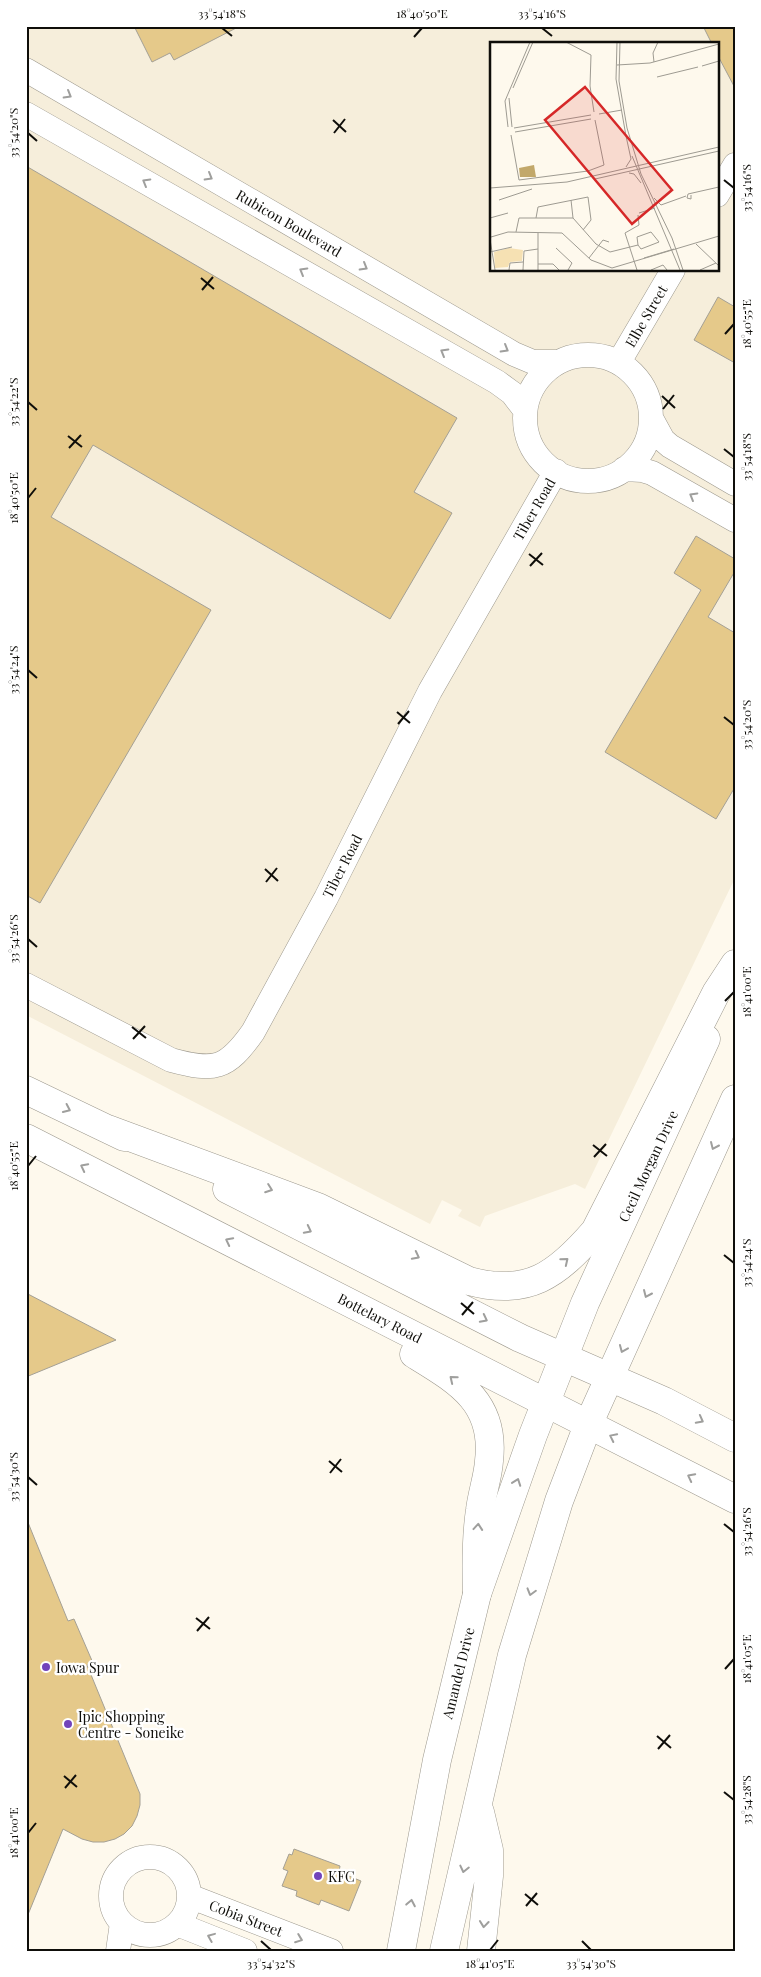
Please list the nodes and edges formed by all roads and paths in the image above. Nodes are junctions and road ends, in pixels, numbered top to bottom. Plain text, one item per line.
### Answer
1 (26, 70) edge
2 (26, 114) edge
3 (735, 164) edge
4 (718, 193) edge
5 (672, 271) edge
6 (556, 362) junction
7 (619, 362) junction
8 (524, 410) junction
9 (651, 418) junction
10 (624, 469) junction
11 (556, 471) junction
12 (735, 484) edge
13 (735, 520) edge
14 (735, 964) edge
15 (735, 977) edge
16 (26, 985) edge
17 (26, 1090) edge
18 (735, 1099) edge
19 (108, 1129) junction
20 (26, 1138) edge
21 (272, 1263) junction
22 (564, 1357) junction
23 (610, 1376) junction
24 (545, 1403) junction
25 (588, 1425) junction
26 (735, 1438) edge
27 (735, 1499) edge
28 (477, 1594) junction
29 (479, 1806) junction
30 (189, 1896) junction
31 (122, 1923) junction
32 (177, 1924) junction
33 (138, 1943) edge
34 (118, 1951) edge
35 (245, 1951) edge
36 (331, 1951) edge
37 (401, 1951) edge
38 (444, 1951) edge
39 (481, 1951) edge

1 -> 6 street, Rubicon Boulevard
8 -> 2 street
3 - 4 street
5 - 7 street, Elbe Street
6 - 7 street
6 - 8 street
7 - 9 street
8 - 11 street
9 - 10 street
9 - 12 street
10 - 11 street
13 -> 10 street
11 - 16 street, Tiber Road
19 -> 14 main road
15 - 22 main road, Cecil Morgan Drive
17 -> 19 main road
18 -> 23 main road
19 -> 22 main road
21 -> 20 main road, Bottelary Road
21 - 24 main road, Bottelary Road
28 -> 21 main road
22 - 23 main road
22 - 24 main road, Cecil Morgan Drive
23 - 25 main road
23 -> 26 main road
24 - 25 main road, Bottelary Road
28 -> 24 main road, Amandel Drive
27 -> 25 main road, Bottelary Road
25 -> 29 main road
37 -> 28 main road, Amandel Drive
29 -> 38 main road
29 -> 39 main road
30 - 31 street
30 - 32 street
30 -> 36 street, Cobia Street
31 - 33 street
31 - 34 street
32 - 33 street
35 -> 32 street

